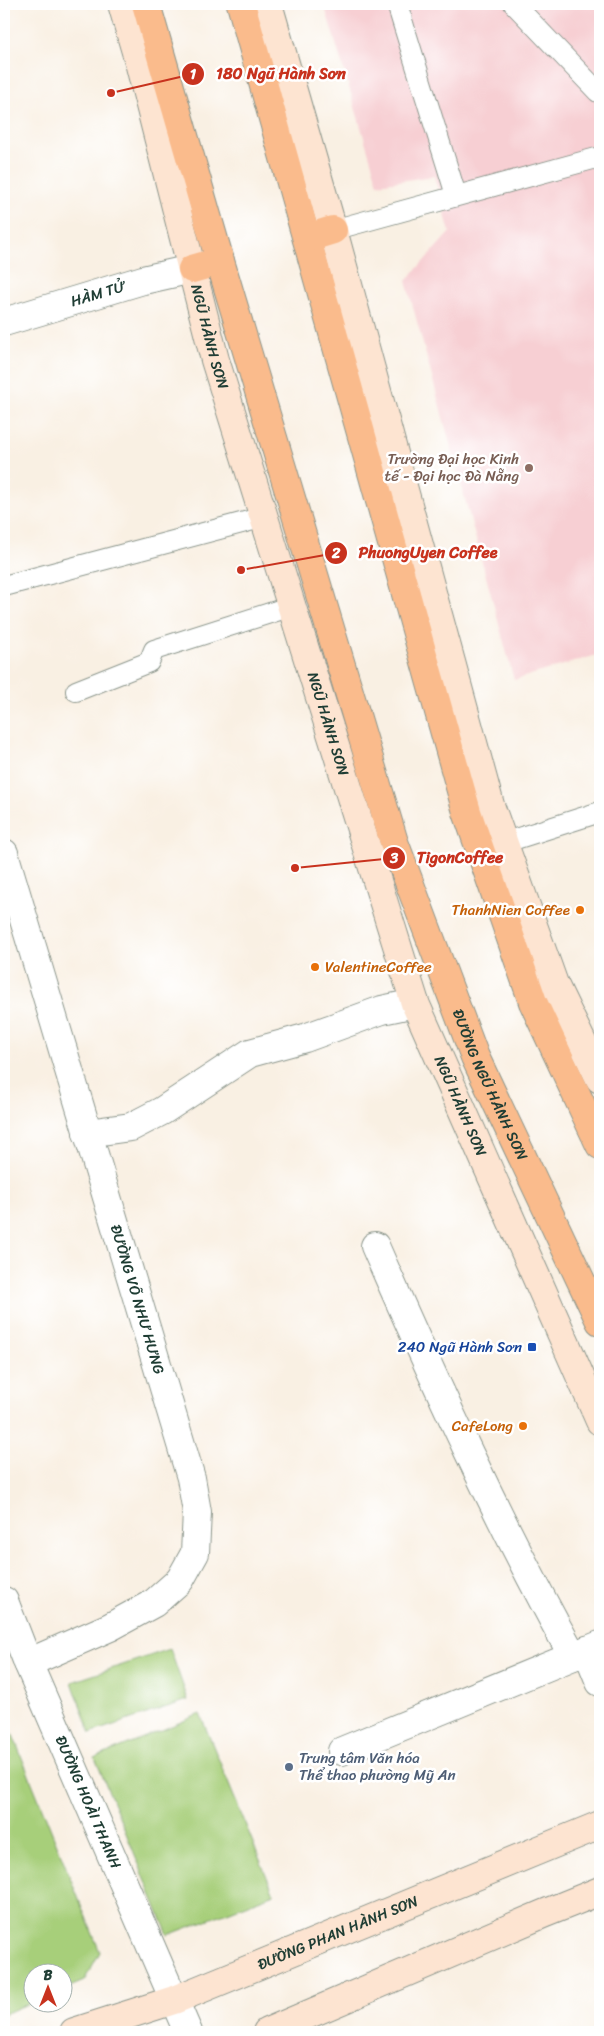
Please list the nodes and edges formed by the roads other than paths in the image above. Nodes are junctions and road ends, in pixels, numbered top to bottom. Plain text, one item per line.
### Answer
1 (122, 4) edge
2 (146, 4) edge
3 (242, 4) edge
4 (268, 4) edge
5 (397, 4) edge
6 (514, 4) edge
7 (599, 91) edge
8 (600, 156) edge
9 (456, 195) junction
10 (332, 230) junction
11 (307, 238) junction
12 (220, 261) junction
13 (192, 269) junction
14 (4, 322) edge
15 (264, 517) junction
16 (4, 586) edge
17 (292, 606) junction
18 (76, 691) dead end
19 (600, 812) edge
20 (394, 842) joint
21 (503, 843) junction
22 (4, 853) edge
23 (415, 1003) junction
24 (600, 1079) edge
25 (88, 1133) junction
26 (598, 1133) edge
27 (375, 1246) dead end
28 (600, 1321) edge
29 (600, 1421) edge
30 (4, 1602) edge
31 (587, 1650) edge
32 (28, 1663) junction
33 (600, 1682) edge
34 (342, 1751) dead end
35 (600, 1825) edge
36 (600, 1891) edge
37 (174, 2000) junction
38 (74, 2032) edge
39 (188, 2032) edge
40 (267, 2032) edge

1 - 13 main road, NGŨ HÀNH SƠN
2 - 12 highway, NGŨ HÀNH SƠN
3 - 11 highway
4 - 10 main road
5 - 9 lane
6 - 7 lane
8 - 9 lane
9 - 10 lane
10 - 11 highway
10 - 21 main road
11 - 26 highway
12 - 13 highway
12 - 20 highway, NGŨ HÀNH SƠN
13 - 14 street, HÀM TỬ
13 - 15 main road, NGŨ HÀNH SƠN
15 - 16 lane
15 - 17 main road, NGŨ HÀNH SƠN
17 - 18 lane
17 - 23 main road, NGŨ HÀNH SƠN
19 - 21 lane
20 - 28 highway, ĐƯỜNG NGŨ HÀNH SƠN
21 - 24 main road
22 - 25 street, ĐƯỜNG VÕ NHƯ HƯNG
23 - 25 street
23 - 29 main road, NGŨ HÀNH SƠN
25 - 32 street, ĐƯỜNG VÕ NHƯ HƯNG
27 - 31 street
30 - 32 street, ĐƯỜNG HOÀI THANH
31 - 33 street
31 - 34 street
32 - 37 street, ĐƯỜNG HOÀI THANH
35 - 37 main road, ĐƯỜNG PHAN HÀNH SƠN
36 - 40 main road
37 - 38 main road, ĐƯỜNG PHAN HÀNH SƠN
37 - 39 street, ĐƯỜNG HOÀI THANH

